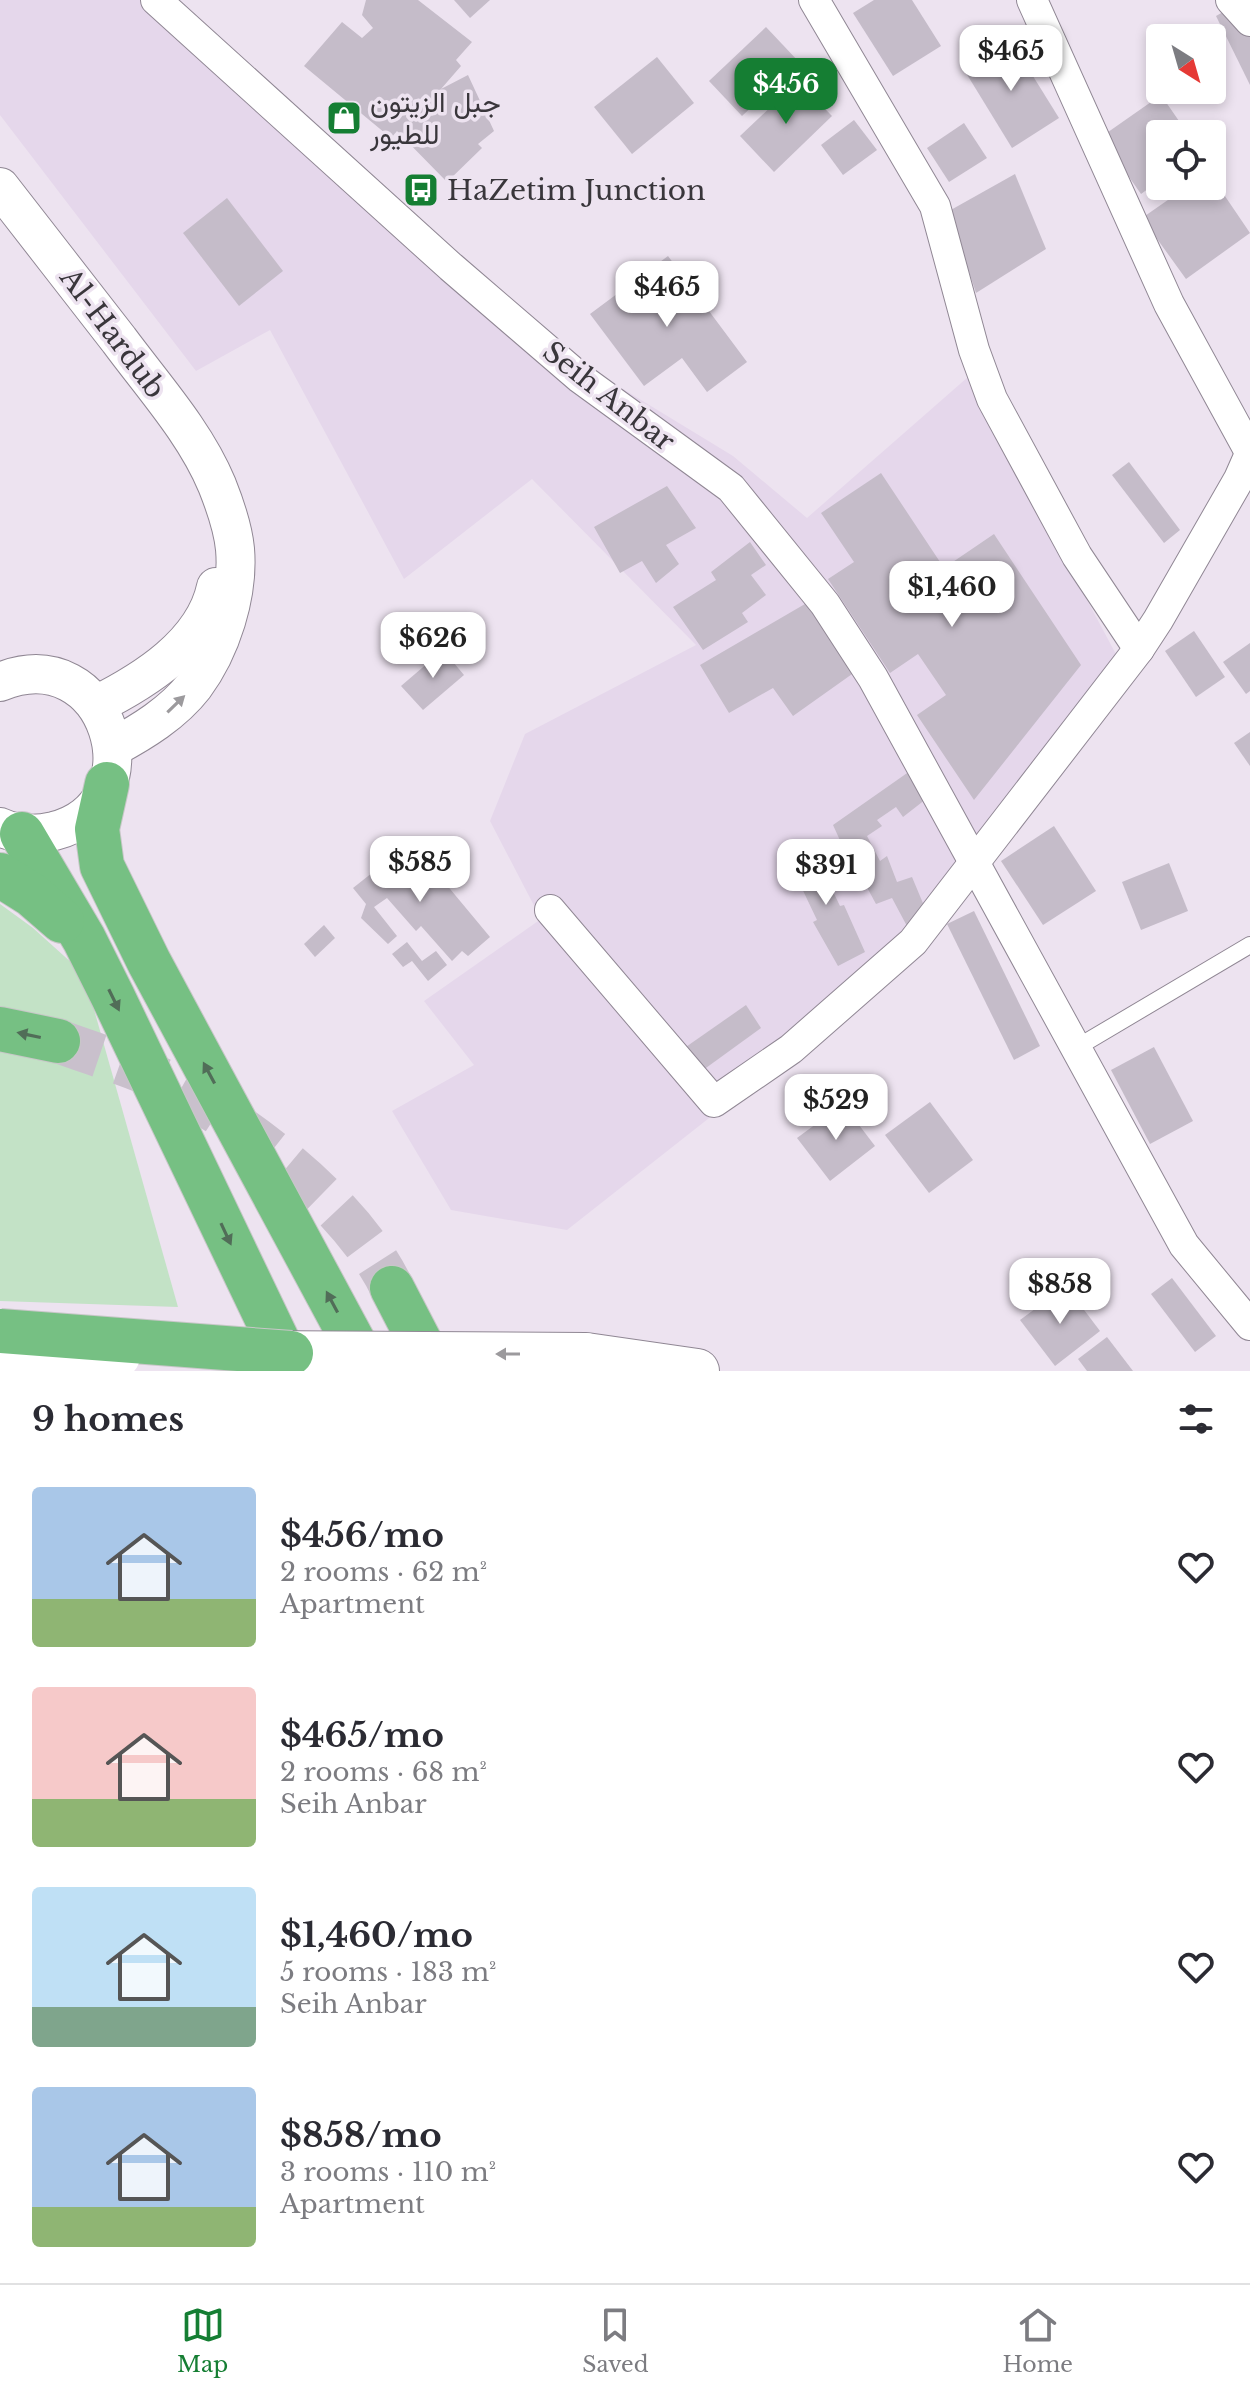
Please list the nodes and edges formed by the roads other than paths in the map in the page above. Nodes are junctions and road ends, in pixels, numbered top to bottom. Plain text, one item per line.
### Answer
1 (156, 0) edge
2 (814, 0) edge
3 (1032, 0) edge
4 (1231, 0) edge
5 (1250, 21) edge
6 (0, 187) edge
7 (1250, 453) edge
8 (217, 485) junction
9 (1139, 649) junction
10 (0, 682) edge
11 (96, 705) junction
12 (110, 766) junction
13 (6, 830) edge
14 (976, 862) junction
15 (0, 875) edge
16 (550, 910) dead end
17 (84, 939) junction
18 (1250, 945) edge
19 (0, 1029) edge
20 (58, 1041) tunnel mouth
21 (1076, 1048) junction
22 (392, 1288) tunnel mouth
23 (1250, 1325) edge
24 (0, 1331) edge
25 (0, 1359) edge
26 (292, 1362) edge
27 (369, 1371) edge
28 (435, 1371) edge
29 (697, 1371) edge

1 - 14 street, Seih Anbar
2 - 9 street
3 - 7 street
4 - 5 street
6 - 8 street, Al-Hardub
7 - 9 street
8 - 11 street, Al-Hardub
12 -> 8 street, Al-Hardub
9 - 14 street
10 - 11 street
11 - 12 street
12 - 13 street
27 -> 12 highway
13 - 17 highway
14 - 16 street
14 - 21 street, Seih Anbar
15 - 17 highway
17 -> 26 highway
18 - 21 lane
20 -> 19 highway
21 - 23 street, Seih Anbar
22 - 28 highway
24 - 26 highway, bridge
25 - 26 main road, bridge
29 -> 26 main road, bridge

